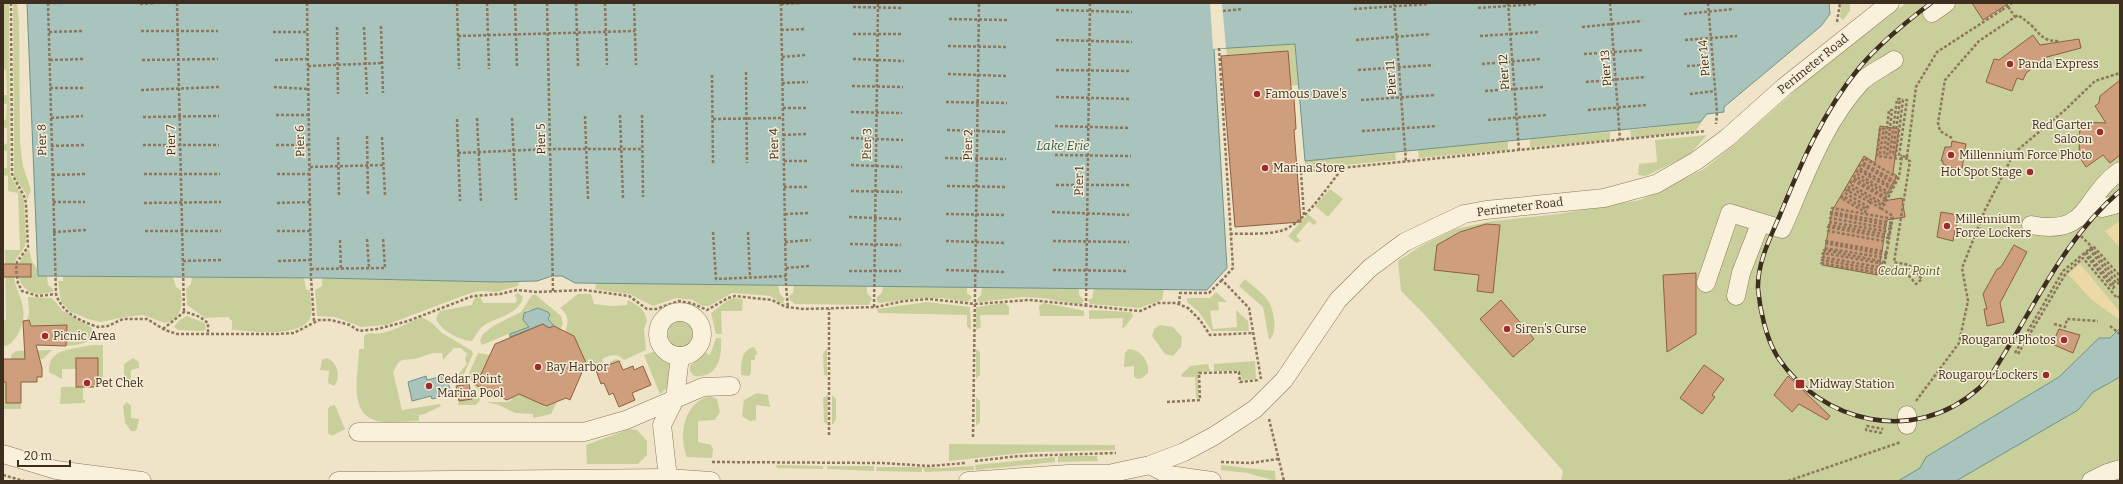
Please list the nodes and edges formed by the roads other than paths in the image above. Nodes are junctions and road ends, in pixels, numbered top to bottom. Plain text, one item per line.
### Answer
1 (1890, 3) edge
2 (1894, 60) dead end
3 (2120, 171) edge
4 (2120, 200) edge
5 (2092, 202) junction
6 (1760, 224) junction
7 (2031, 225) dead end
8 (1706, 283) dead end
9 (1736, 296) dead end
10 (680, 356) dead end
11 (731, 386) dead end
12 (675, 399) junction
13 (358, 432) dead end
14 (3, 454) edge
15 (1150, 464) junction
16 (2120, 470) edge
17 (668, 478) junction
18 (101, 479) edge
19 (583, 480) edge
20 (690, 480) edge
21 (142, 481) edge
22 (338, 481) edge
23 (438, 481) edge
24 (710, 481) edge
25 (968, 481) edge
26 (1212, 481) edge
27 (2091, 481) edge

1 - 15 street, Perimeter Road
2 - 6 street
3 - 5 street
4 - 5 street
5 - 7 street
6 - 8 street
6 - 9 street
10 - 12 street
11 - 12 street
12 - 13 street
12 - 17 street
14 - 18 street
15 - 25 street, Perimeter Road
15 - 26 street
16 - 27 street
17 - 19 street
17 - 20 street
18 - 21 street
19 - 23 street
20 - 24 street
22 - 23 street

